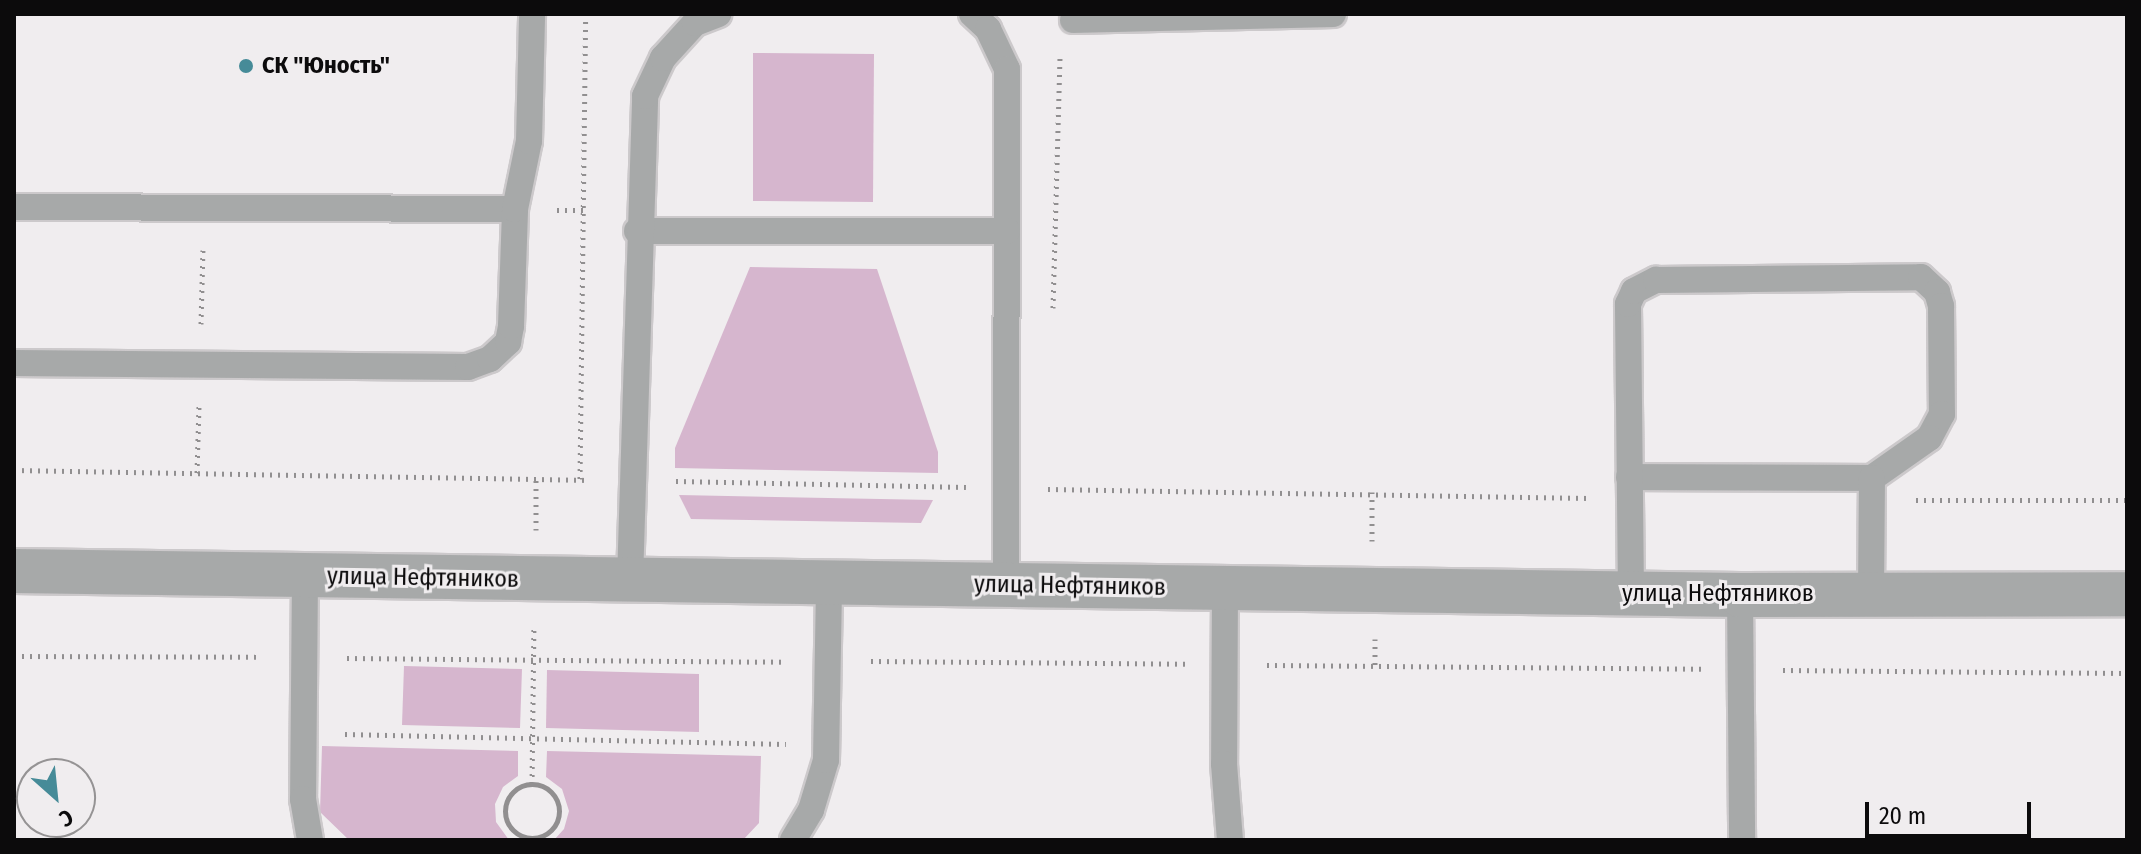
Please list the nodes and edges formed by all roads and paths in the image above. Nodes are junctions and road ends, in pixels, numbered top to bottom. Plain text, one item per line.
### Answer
1 (532, 14) edge
2 (586, 14) edge
3 (718, 14) edge
4 (972, 14) edge
5 (1333, 14) edge
6 (1073, 20) dead end
7 (1060, 50) dead end
8 (14, 207) edge
9 (204, 207) junction
10 (515, 209) junction
11 (637, 231) junction
12 (1007, 231) junction
13 (1053, 316) dead end
14 (14, 363) edge
15 (200, 365) junction
16 (14, 470) edge
17 (197, 473) junction
18 (1048, 473) dead end
19 (580, 479) junction
20 (631, 480) junction
21 (1006, 488) junction
22 (1630, 488) junction
23 (1048, 489) junction
24 (1872, 489) junction
25 (2127, 500) edge
26 (14, 571) edge
27 (305, 576) junction
28 (630, 580) junction
29 (829, 582) junction
30 (1006, 585) junction
31 (1225, 588) junction
32 (1631, 594) junction
33 (2127, 594) edge
34 (1740, 595) junction
35 (1871, 595) junction
36 (14, 656) edge
37 (304, 658) junction
38 (828, 660) junction
39 (1224, 665) junction
40 (1740, 669) junction
41 (2127, 673) edge
42 (304, 733) junction
43 (826, 745) junction
44 (530, 839) edge
45 (310, 840) edge
46 (793, 840) edge
47 (1230, 840) edge
48 (1742, 840) edge

1 - 10 lane
2 - 19 path
3 - 11 lane
4 - 12 lane
5 - 6 lane
7 - 13 path
8 - 9 lane
9 - 10 lane
9 - 15 path
10 - 15 lane
11 - 12 lane
11 - 20 lane
12 - 21 lane
14 - 15 lane
15 - 17 path
16 - 17 path
17 - 19 path
18 - 23 path
19 - 20 path
20 - 21 path
20 - 28 lane
21 - 23 path
21 - 30 lane
22 - 23 path
22 - 24 lane
22 - 24 lane
22 - 32 lane
24 - 25 path
24 - 35 lane
26 - 27 street, улица Нефтяников
27 - 28 street, улица Нефтяников
27 - 37 lane
28 - 29 street, улица Нефтяников
29 - 30 street, улица Нефтяников
29 - 38 lane
30 - 31 street, улица Нефтяников
31 - 32 street, улица Нефтяников
31 - 39 lane
32 - 34 street, улица Нефтяников
33 - 35 street, улица Нефтяников
34 - 35 street, улица Нефтяников
34 - 40 lane
36 - 37 path
37 - 38 path
37 - 42 lane
38 - 39 path
38 - 43 lane
39 - 40 path
39 - 47 lane
40 - 41 path
40 - 48 lane
42 - 43 path
42 - 45 lane
43 - 46 lane
44 - 44 path

